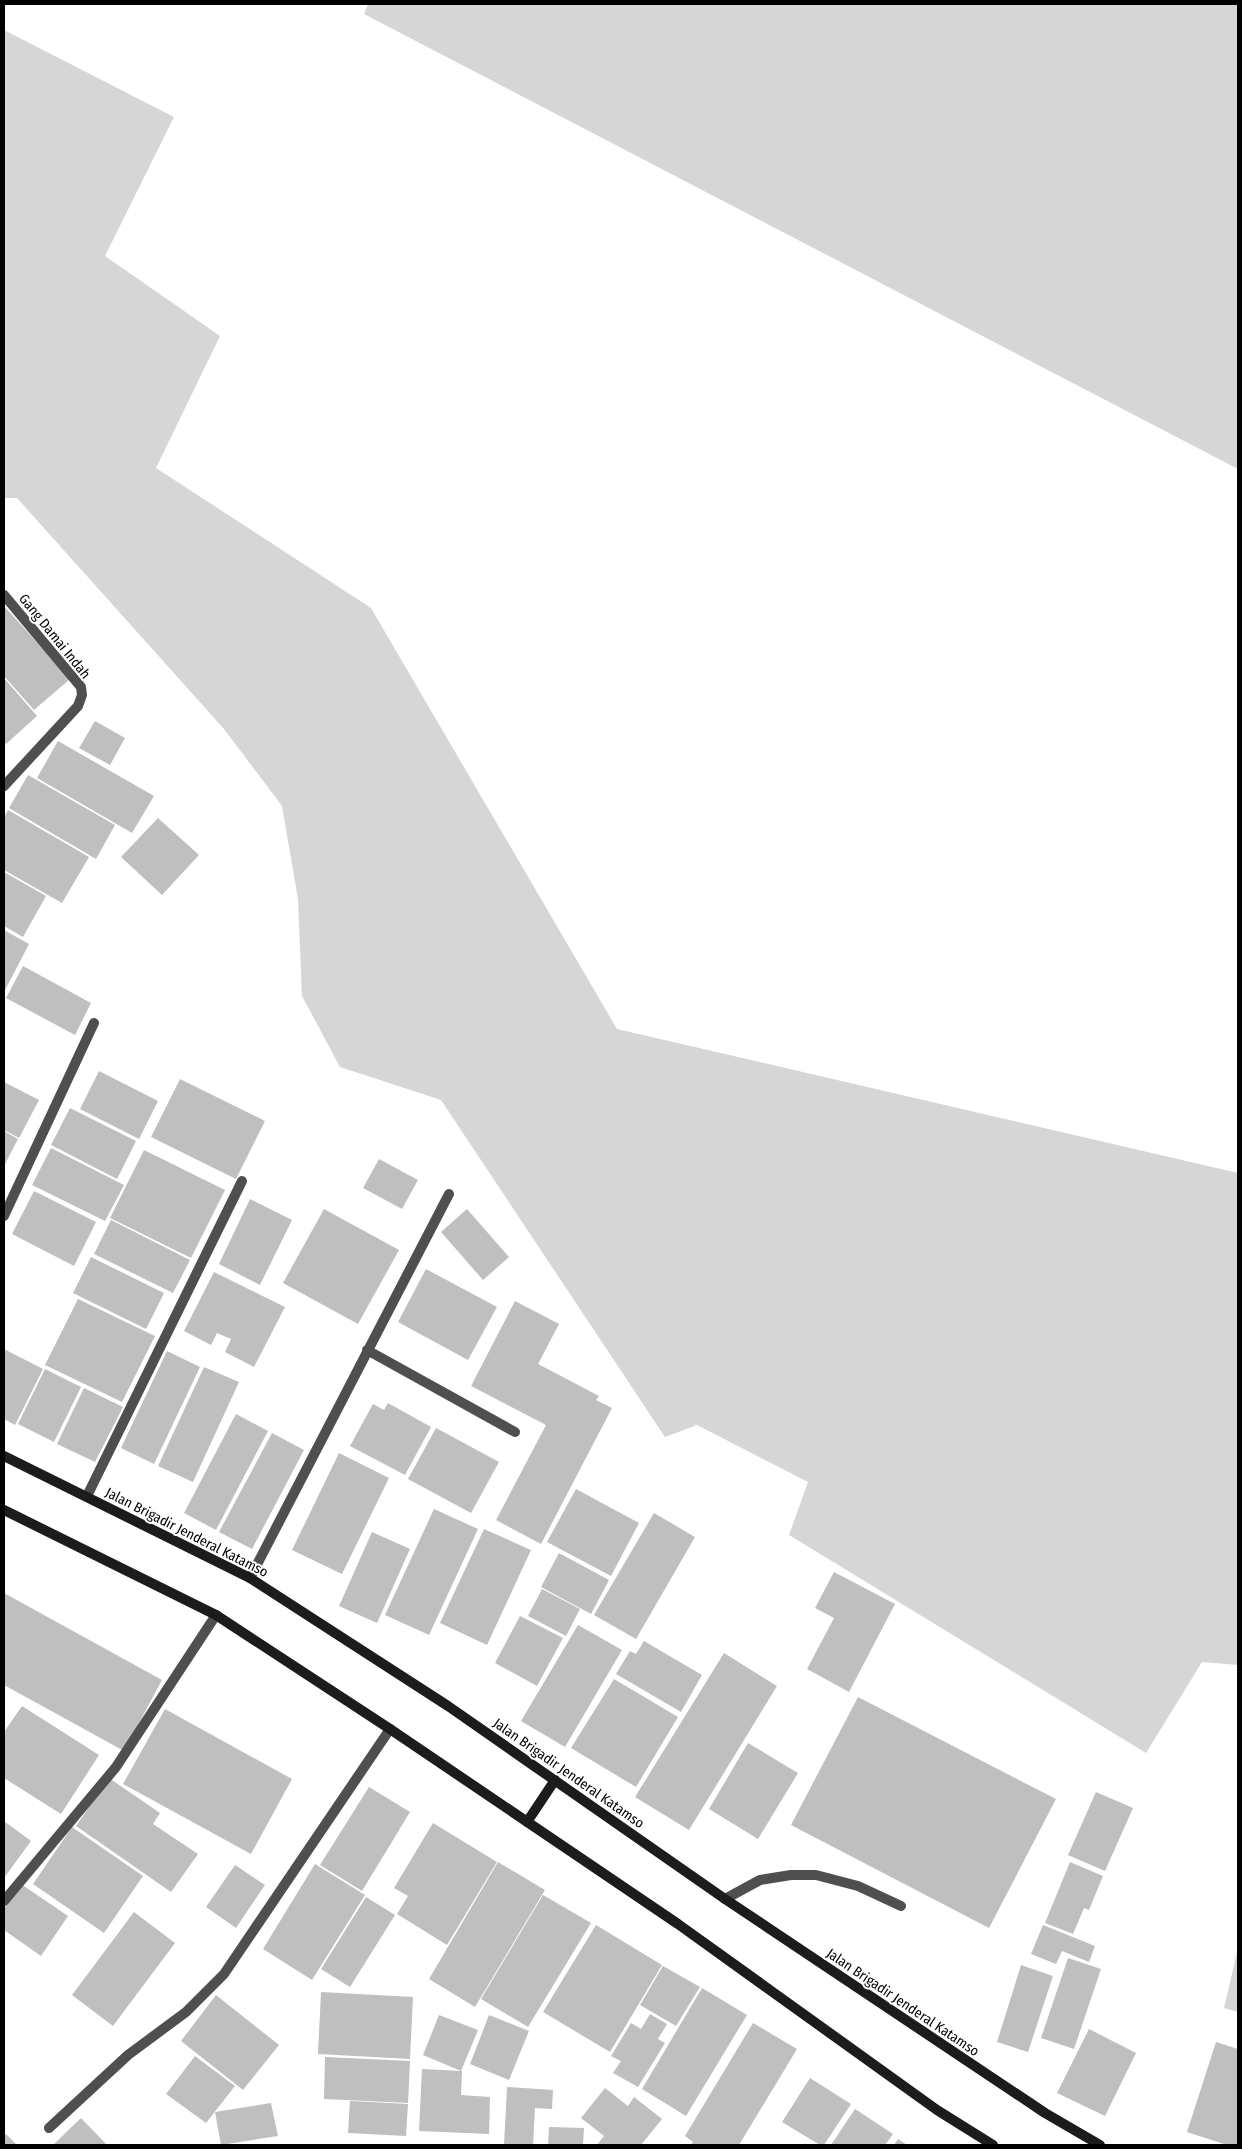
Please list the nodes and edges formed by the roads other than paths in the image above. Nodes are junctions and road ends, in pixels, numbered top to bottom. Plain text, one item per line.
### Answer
1 (4, 596) edge
2 (4, 786) edge
3 (94, 1023) dead end
4 (242, 1181) dead end
5 (449, 1194) dead end
6 (4, 1216) edge
7 (367, 1350) junction
8 (515, 1432) dead end
9 (4, 1456) edge
10 (87, 1496) junction
11 (4, 1510) edge
12 (250, 1578) junction
13 (216, 1614) junction
14 (390, 1729) junction
15 (555, 1780) junction
16 (527, 1822) junction
17 (725, 1899) junction
18 (4, 1901) edge
19 (901, 1906) dead end
20 (49, 2128) dead end
21 (993, 2145) edge
22 (1100, 2145) edge

1 - 2 street, Gang Damai Indah
3 - 6 street
4 - 10 street
5 - 7 street
7 - 8 street
7 - 12 street
9 - 10 main road, Jalan Brigadir Jenderal Katamso
10 - 12 main road, Jalan Brigadir Jenderal Katamso
11 - 13 main road
12 - 15 main road, Jalan Brigadir Jenderal Katamso
13 - 14 main road
13 - 18 street
14 - 16 main road
14 - 20 street
15 - 16 main road
15 - 17 main road, Jalan Brigadir Jenderal Katamso
16 - 21 main road
17 - 19 street
17 - 22 main road, Jalan Brigadir Jenderal Katamso

